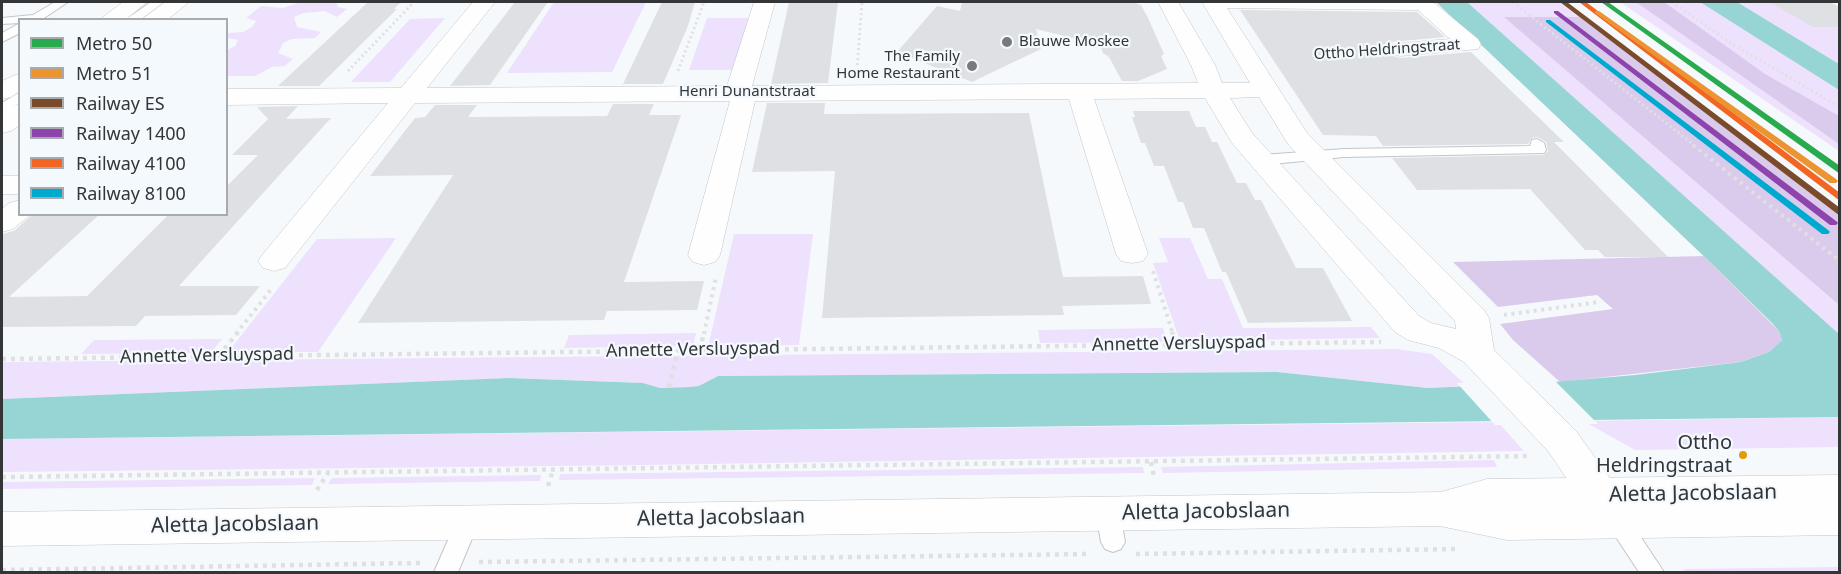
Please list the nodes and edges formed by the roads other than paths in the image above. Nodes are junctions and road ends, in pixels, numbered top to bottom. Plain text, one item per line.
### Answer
1 (62, 2) edge
2 (136, 2) edge
3 (158, 2) edge
4 (178, 2) edge
5 (484, 2) edge
6 (764, 2) edge
7 (1168, 2) edge
8 (1212, 2) edge
9 (35, 18) edge
10 (113, 18) edge
11 (134, 18) edge
12 (155, 18) edge
13 (18, 20) edge
14 (2, 21) edge
15 (18, 28) edge
16 (2, 38) edge
17 (1400, 49) road end
18 (18, 81) edge
19 (1079, 90) junction
20 (1214, 90) junction
21 (1267, 90) junction
22 (2, 92) edge
23 (738, 92) junction
24 (411, 95) junction
25 (18, 97) edge
26 (228, 97) edge
27 (2, 109) edge
28 (18, 113) edge
29 (2, 125) edge
30 (1537, 143) dead end
31 (1312, 156) junction
32 (1262, 160) junction
33 (2, 185) edge
34 (18, 185) edge
35 (18, 211) edge
36 (2, 223) edge
37 (1132, 254) road end
38 (704, 255) road end
39 (274, 261) road end
40 (1485, 361) junction
41 (1839, 491) edge
42 (1609, 507) junction
43 (1839, 518) edge
44 (467, 522) junction
45 (2, 529) edge
46 (448, 568) edge
47 (1652, 573) edge

1 - 9 lane
2 - 10 street
3 - 11 lane
4 - 12 street
5 - 24 street
6 - 23 street
7 - 20 street
8 - 17 street, Ottho Heldringstraat
8 - 21 street, Ottho Heldringstraat
13 - 14 lane
15 - 16 lane
18 - 22 street
19 - 20 street, Henri Dunantstraat
19 - 23 street, Henri Dunantstraat
19 - 37 street
20 - 21 street, Henri Dunantstraat
20 - 32 street
21 - 31 street, Ottho Heldringstraat
23 - 24 street, Henri Dunantstraat
23 - 38 street
24 - 26 street, Henri Dunantstraat
24 - 39 street
25 - 27 lane
28 - 29 street
30 - 31 lane
31 - 32 lane
31 - 40 street, Ottho Heldringstraat
32 - 40 street
33 - 34 street
35 - 36 street
40 - 42 street
41 - 42 street, Aletta Jacobslaan
42 - 43 street, Aletta Jacobslaan
42 - 44 street, Aletta Jacobslaan
42 - 47 lane
44 - 45 street, Aletta Jacobslaan
44 - 46 lane

